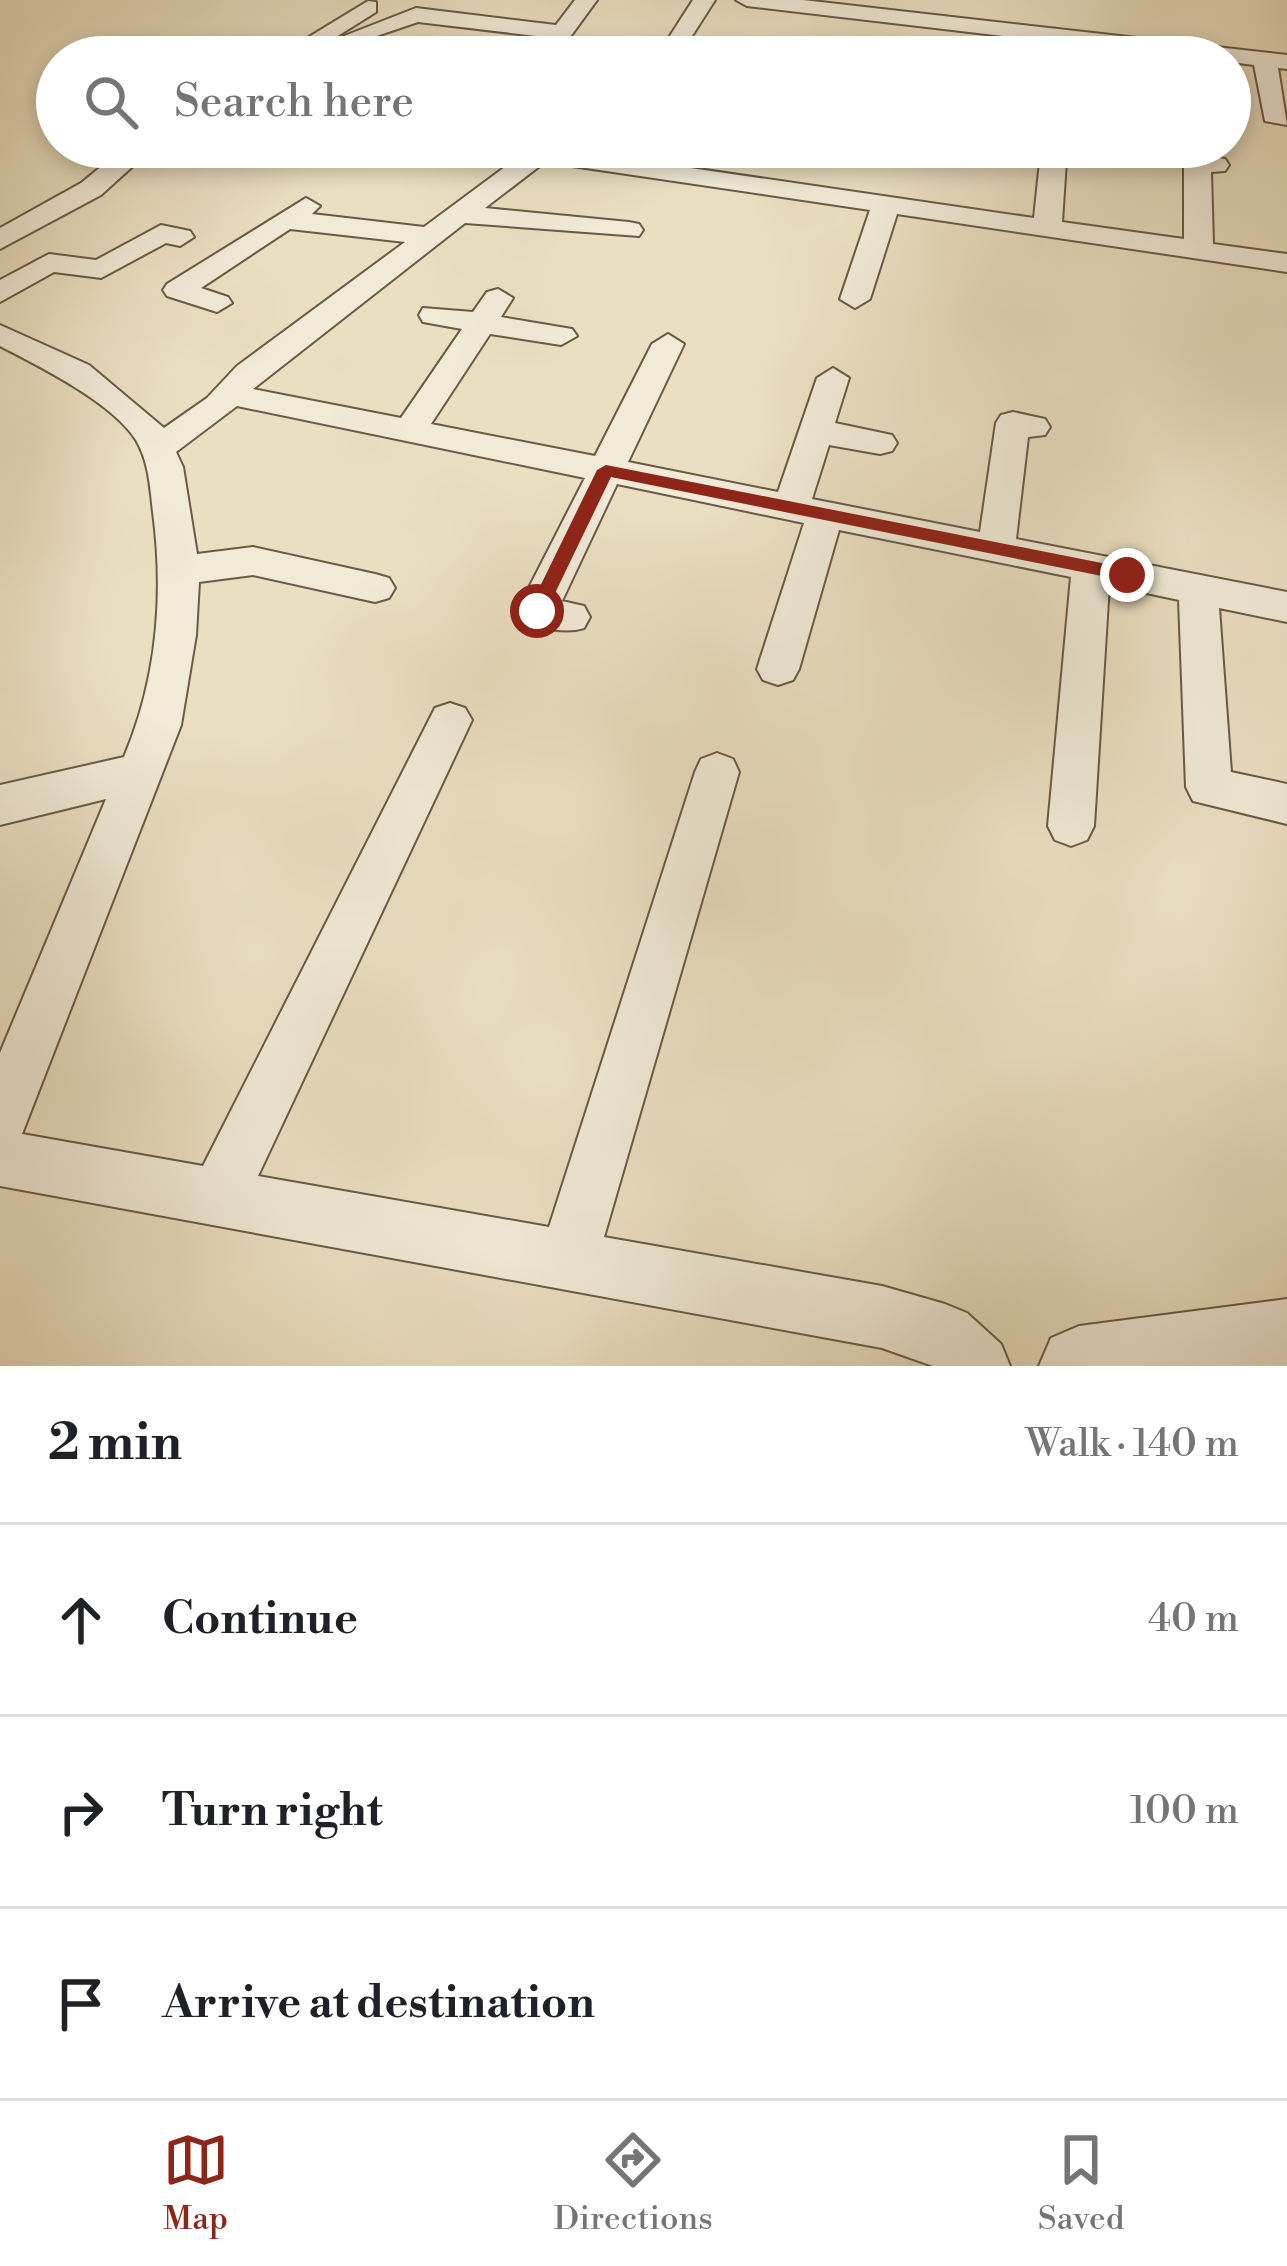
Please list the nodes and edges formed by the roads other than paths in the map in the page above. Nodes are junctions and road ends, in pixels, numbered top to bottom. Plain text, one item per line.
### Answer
1 (379, 0) edge
2 (406, 0) edge
3 (586, 0) edge
4 (704, 0) edge
5 (747, 0) edge
6 (822, 4) edge
7 (943, 11) edge
8 (322, 36) edge
9 (353, 36) edge
10 (356, 36) edge
11 (681, 36) edge
12 (1060, 36) edge
13 (1276, 61) edge
14 (1287, 118) edge
15 (85, 168) edge
16 (116, 168) edge
17 (520, 168) edge
18 (636, 168) edge
19 (1052, 168) edge
20 (1197, 168) edge
21 (886, 204) junction
22 (0, 212) edge
23 (459, 214) junction
24 (1047, 228) junction
25 (629, 230) dead end
26 (430, 236) junction
27 (180, 237) dead end
28 (0, 240) edge
29 (1198, 250) junction
30 (1287, 263) edge
31 (0, 293) edge
32 (855, 299) dead end
33 (217, 302) dead end
34 (490, 310) junction
35 (434, 316) dead end
36 (0, 334) edge
37 (561, 336) dead end
38 (668, 344) dead end
39 (833, 378) dead end
40 (232, 395) junction
41 (1033, 427) dead end
42 (410, 431) junction
43 (816, 431) junction
44 (880, 443) dead end
45 (158, 448) junction
46 (606, 470) junction
47 (808, 511) junction
48 (995, 548) junction
49 (1091, 568) junction
50 (180, 570) junction
51 (375, 587) dead end
52 (1198, 589) junction
53 (1287, 607) edge
54 (570, 617) dead end
55 (778, 669) dead end
56 (450, 720) dead end
57 (715, 771) dead end
58 (140, 772) junction
59 (1287, 804) edge
60 (0, 805) edge
61 (1071, 826) dead end
62 (0, 1119) edge
63 (0, 1158) edge
64 (218, 1197) junction
65 (568, 1260) junction
66 (1287, 1339) edge
67 (979, 1366) edge
68 (1078, 1366) edge

1 - 8 street
2 - 9 street
3 - 10 street
4 - 11 street
5 - 6 street
6 - 7 street
7 - 12 street
13 - 14 street
15 - 22 street
16 - 28 street
17 - 23 street
18 - 21 street
19 - 24 street
20 - 29 street
21 - 24 street
21 - 32 street
23 - 25 street
23 - 26 street
24 - 29 street
26 - 33 street
26 - 40 street
27 - 31 street
29 - 30 street
34 - 35 street
34 - 37 street
34 - 42 street
36 - 45 street
38 - 46 street
39 - 43 street
40 - 42 street
40 - 45 street
41 - 48 street
42 - 46 street
43 - 44 street
43 - 47 street
45 - 50 street
46 - 47 street
46 - 54 street
47 - 48 street
47 - 55 street
48 - 49 street
49 - 52 street
49 - 61 street
50 - 51 street
50 - 58 street
52 - 53 street
52 - 59 street
56 - 64 street
57 - 65 street
58 - 60 street
58 - 62 street
63 - 64 street
64 - 65 street
65 - 67 street
66 - 68 street

